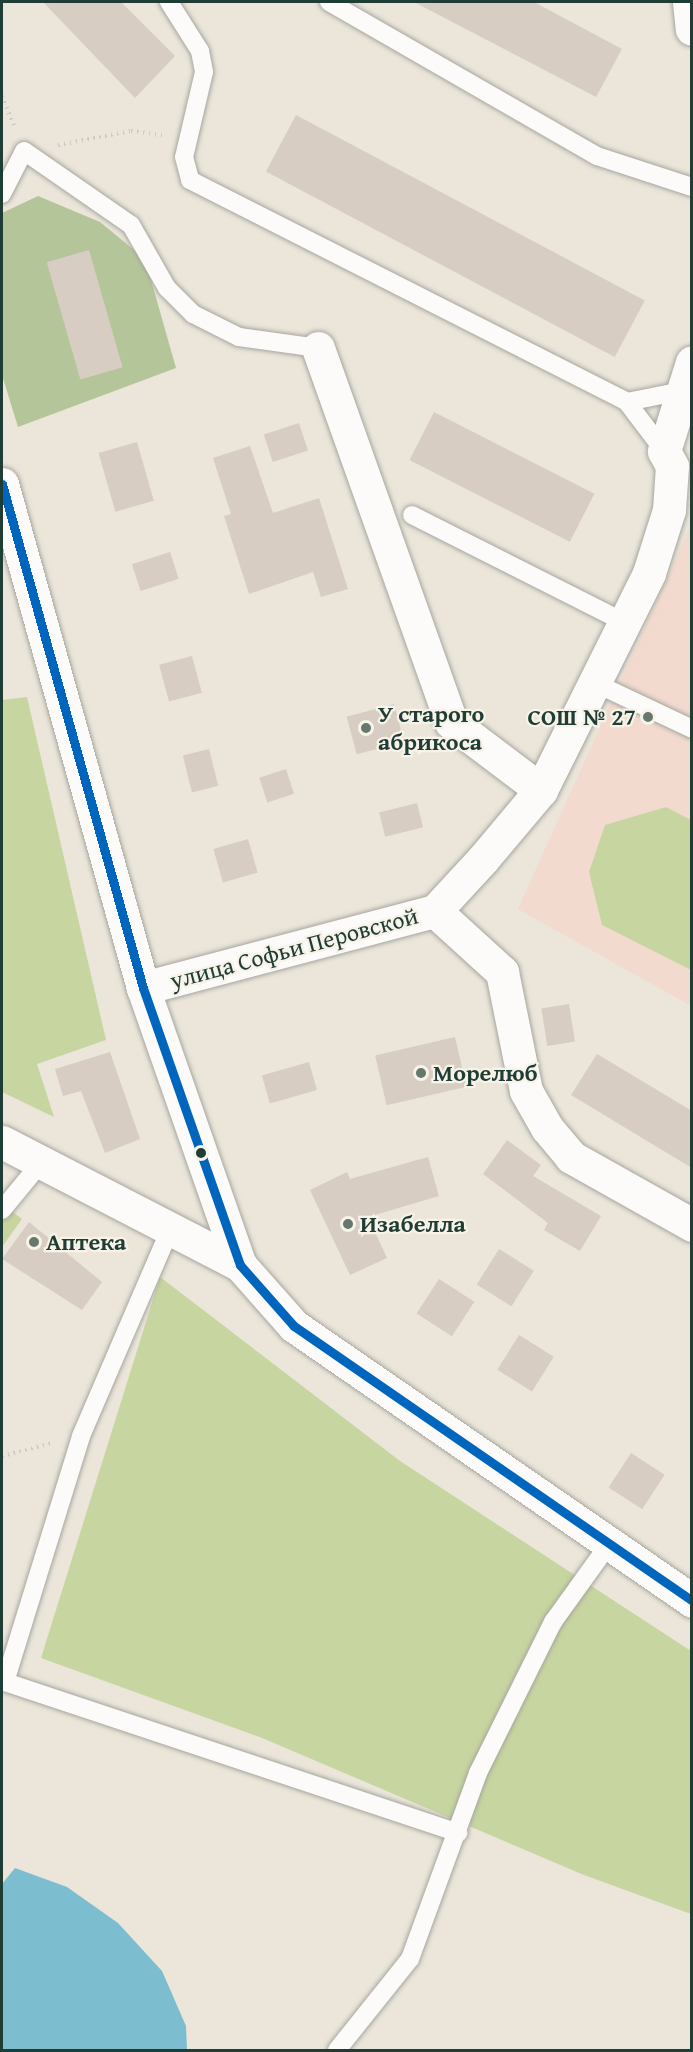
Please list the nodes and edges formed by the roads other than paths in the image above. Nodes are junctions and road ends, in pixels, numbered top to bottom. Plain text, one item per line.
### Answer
1 (169, 2) edge
2 (329, 2) edge
3 (689, 2) edge
4 (692, 29) edge
5 (692, 187) edge
6 (2, 194) edge
7 (318, 348) joint
8 (689, 376) edge
9 (627, 402) junction
10 (676, 460) edge
11 (2, 484) edge
12 (412, 515) dead end
13 (626, 623) junction
14 (597, 684) junction
15 (692, 729) edge
16 (541, 790) junction
17 (435, 911) junction
18 (143, 988) junction
19 (2, 1142) edge
20 (39, 1164) junction
21 (2, 1210) edge
22 (692, 1225) edge
23 (170, 1229) junction
24 (240, 1265) junction
25 (609, 1544) junction
26 (692, 1601) edge
27 (3, 1682) edge
28 (459, 1833) junction
29 (337, 2050) edge

1 - 9 lane
2 - 5 lane
3 - 4 street
6 - 7 lane
7 - 16 street
8 - 9 lane
8 - 10 street, улица Софьи Перовской
9 - 10 lane
10 - 13 street, улица Софьи Перовской
11 - 18 street
12 - 13 lane
13 - 14 street, улица Софьи Перовской
14 - 15 lane
14 - 16 street, улица Софьи Перовской
16 - 17 street, улица Софьи Перовской
17 - 18 street, улица Софьи Перовской
17 - 22 street
18 - 24 street
19 - 20 street
20 - 21 lane
20 - 23 street
23 - 24 street
23 - 27 lane
24 - 25 street
25 - 26 street
25 - 28 lane
27 - 28 lane
28 - 29 lane

